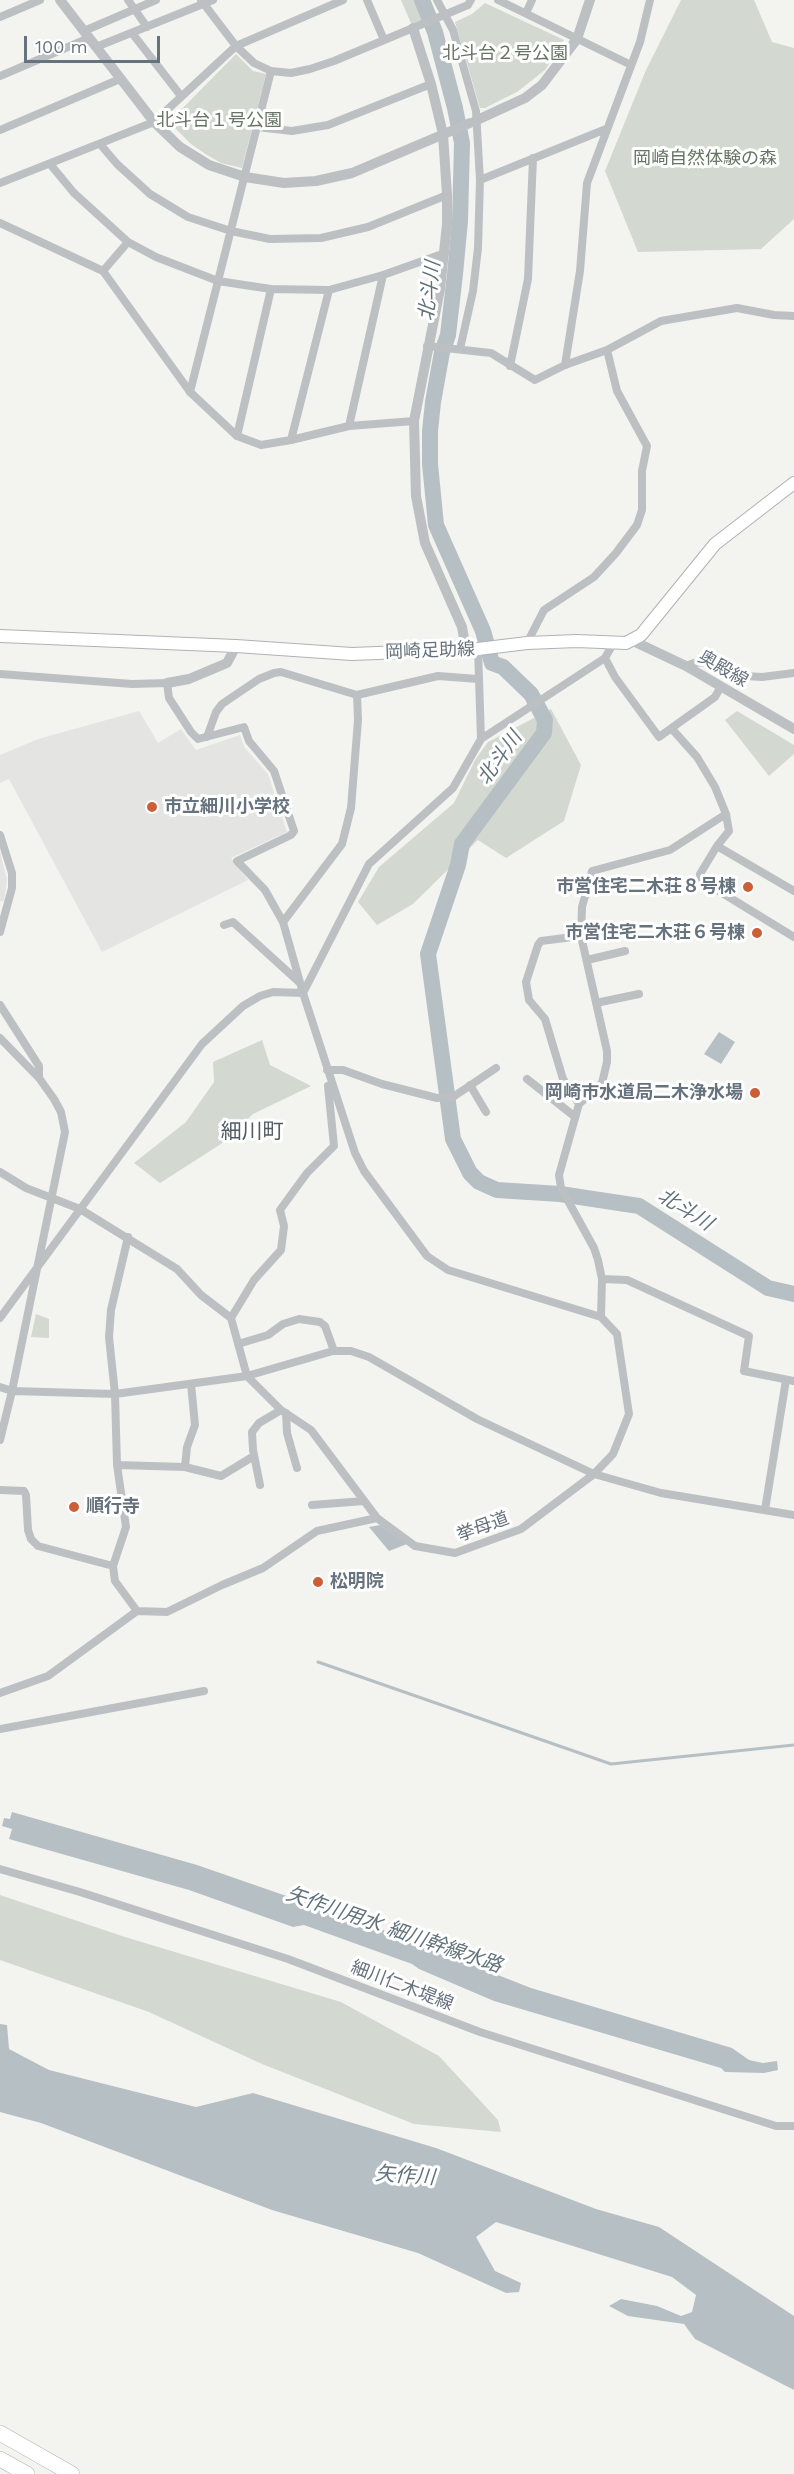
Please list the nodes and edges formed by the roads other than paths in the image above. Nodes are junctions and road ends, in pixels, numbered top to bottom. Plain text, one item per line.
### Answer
1 (40, 0) edge
2 (60, 0) edge
3 (128, 0) edge
4 (156, 0) edge
5 (213, 0) edge
6 (344, 0) edge
7 (367, 0) edge
8 (437, 0) edge
9 (471, 0) edge
10 (498, 0) edge
11 (532, 0) edge
12 (590, 0) edge
13 (650, 0) edge
14 (203, 2) edge
15 (134, 9) junction
16 (526, 13) junction
17 (442, 15) junction
18 (0, 17) edge
19 (147, 27) junction
20 (415, 27) junction
21 (132, 33) junction
22 (90, 39) junction
23 (577, 39) junction
24 (384, 40) junction
25 (236, 46) junction
26 (631, 65) junction
27 (271, 71) junction
28 (0, 75) edge
29 (120, 79) junction
30 (430, 84) junction
31 (181, 96) junction
32 (154, 122) junction
33 (473, 122) junction
34 (257, 127) junction
35 (606, 129) junction
36 (0, 130) edge
37 (446, 133) junction
38 (100, 144) junction
39 (533, 158) junction
40 (50, 164) junction
41 (245, 177) junction
42 (480, 180) junction
43 (0, 183) edge
44 (447, 195) junction
45 (0, 223) edge
46 (231, 231) junction
47 (128, 242) junction
48 (445, 253) junction
49 (103, 271) junction
50 (383, 275) junction
51 (218, 281) junction
52 (271, 289) junction
53 (329, 290) junction
54 (794, 316) edge
55 (430, 346) junction
56 (456, 349) junction
57 (607, 350) junction
58 (565, 365) junction
59 (510, 366) junction
60 (190, 392) junction
61 (414, 421) junction
62 (350, 426) junction
63 (237, 436) junction
64 (291, 440) junction
65 (794, 483) edge
66 (0, 636) edge
67 (633, 641) junction
68 (614, 642) junction
69 (527, 643) junction
70 (236, 646) junction
71 (480, 649) junction
72 (605, 658) junction
73 (686, 666) junction
74 (794, 673) edge
75 (0, 674) edge
76 (478, 679) junction
77 (167, 683) junction
78 (720, 688) junction
79 (357, 695) junction
80 (672, 729) junction
81 (794, 729) edge
82 (207, 737) junction
83 (481, 739) junction
84 (726, 814) junction
85 (0, 835) edge
86 (717, 846) junction
87 (794, 891) edge
88 (283, 922) junction
89 (224, 925) dead end
90 (0, 932) edge
91 (581, 936) junction
92 (794, 937) edge
93 (625, 951) dead end
94 (587, 960) junction
95 (300, 983) junction
96 (303, 993) junction
97 (639, 994) dead end
98 (596, 1004) junction
99 (0, 1005) edge
100 (0, 1038) edge
101 (496, 1068) dead end
102 (327, 1070) junction
103 (39, 1078) junction
104 (527, 1079) dead end
105 (470, 1085) junction
106 (579, 1104) junction
107 (486, 1112) dead end
108 (574, 1116) junction
109 (0, 1172) edge
110 (52, 1199) junction
111 (80, 1209) junction
112 (128, 1237) junction
113 (37, 1269) junction
114 (602, 1279) junction
115 (601, 1317) junction
116 (0, 1318) edge
117 (231, 1318) junction
118 (238, 1344) junction
119 (334, 1351) junction
120 (247, 1376) junction
121 (790, 1380) edge
122 (192, 1384) junction
123 (0, 1387) edge
124 (12, 1391) junction
125 (115, 1394) junction
126 (283, 1412) junction
127 (0, 1440) edge
128 (254, 1456) junction
129 (117, 1465) junction
130 (185, 1467) junction
131 (297, 1468) dead end
132 (594, 1474) junction
133 (260, 1485) dead end
134 (0, 1490) edge
135 (364, 1502) junction
136 (312, 1505) dead end
137 (765, 1510) junction
138 (794, 1515) edge
139 (377, 1518) junction
140 (113, 1566) junction
141 (137, 1611) junction
142 (204, 1691) dead end
143 (0, 1693) edge
144 (0, 1729) edge
145 (0, 1869) edge
146 (794, 2126) edge
147 (0, 2433) edge
148 (0, 2459) edge
149 (27, 2474) edge
150 (72, 2474) edge

1 - 18 street
2 - 22 street
3 - 15 street
4 - 15 street
5 - 14 street
6 - 25 street
7 - 24 street
8 - 17 street
9 - 17 street
10 - 16 street
11 - 16 street
12 - 23 street
13 - 26 street
14 - 19 street
14 - 25 street
15 - 19 street
15 - 22 street
16 - 23 street
17 - 20 street
17 - 33 street
19 - 21 street
20 - 24 street
20 - 30 street
21 - 22 street
21 - 31 street
22 - 28 street
22 - 29 street
23 - 26 street
23 - 33 street
24 - 27 street
25 - 27 street
25 - 31 street
26 - 35 street
27 - 34 street
29 - 32 street
29 - 36 street
30 - 34 street
30 - 37 street
31 - 32 street
32 - 38 street
32 - 41 street
33 - 37 street
33 - 42 street
34 - 41 street
35 - 39 street
35 - 58 street
37 - 41 street
37 - 44 street
38 - 40 street
38 - 46 street
39 - 42 street
39 - 59 street
40 - 43 street
40 - 47 street
41 - 46 street
42 - 56 street
44 - 46 street
44 - 48 street
45 - 49 street
46 - 51 street
47 - 49 street
47 - 51 street
48 - 50 street
48 - 55 street
49 - 60 street
50 - 53 street
50 - 62 street
51 - 52 street
51 - 60 street
52 - 53 street
52 - 63 street
53 - 64 street
54 - 57 street
55 - 56 street
55 - 61 street
56 - 59 street
57 - 58 street
57 - 69 street
58 - 59 street
60 - 63 street
61 - 62 street
61 - 71 street
62 - 64 street
63 - 64 street
65 - 67 main road
66 - 70 main road, 岡崎足助線
67 - 68 main road, 岡崎足助線
67 - 73 street, 奥殿線
68 - 69 main road, 岡崎足助線
68 - 72 street
69 - 71 main road, 岡崎足助線
70 - 71 main road, 岡崎足助線
70 - 77 street
71 - 76 street
72 - 80 street
72 - 83 street
73 - 74 street
73 - 78 street, 奥殿線
75 - 77 street
76 - 79 street
76 - 83 street
77 - 82 street
78 - 80 street
78 - 81 street, 奥殿線
79 - 82 street
79 - 88 street
80 - 84 street
82 - 88 street
83 - 96 street
84 - 86 street
84 - 91 street
85 - 90 street
86 - 87 street
86 - 92 street
88 - 95 street
89 - 95 street
91 - 94 street
91 - 106 street
93 - 94 street
94 - 98 street
95 - 96 street
96 - 102 street
96 - 111 street
97 - 98 street
98 - 106 street
99 - 103 street
100 - 103 street
101 - 105 street
102 - 105 street
102 - 115 street
102 - 117 street
103 - 110 street
104 - 108 street
105 - 107 street
106 - 108 street
108 - 114 street
109 - 110 street
110 - 111 street
110 - 113 street
111 - 112 street
111 - 113 street
112 - 117 street
112 - 125 street
113 - 116 street
113 - 124 street
114 - 115 street
114 - 121 street
115 - 132 street, 挙母道
117 - 118 street
118 - 119 street
118 - 120 street
119 - 120 street
119 - 132 street
120 - 122 street
120 - 126 street, 挙母道
121 - 137 street
122 - 125 street
122 - 130 street
123 - 124 street
124 - 125 street
124 - 127 street
125 - 129 street
126 - 128 street
126 - 131 street
126 - 135 street, 挙母道
128 - 130 street
128 - 133 street
129 - 130 street
129 - 140 street
132 - 137 street
132 - 139 street, 挙母道
134 - 140 street
135 - 136 street
135 - 139 street, 挙母道
137 - 138 street
139 - 141 street
140 - 141 street
141 - 143 street
142 - 144 street
145 - 146 street, 細川仁木堤線
147 - 150 highway
148 - 149 highway

